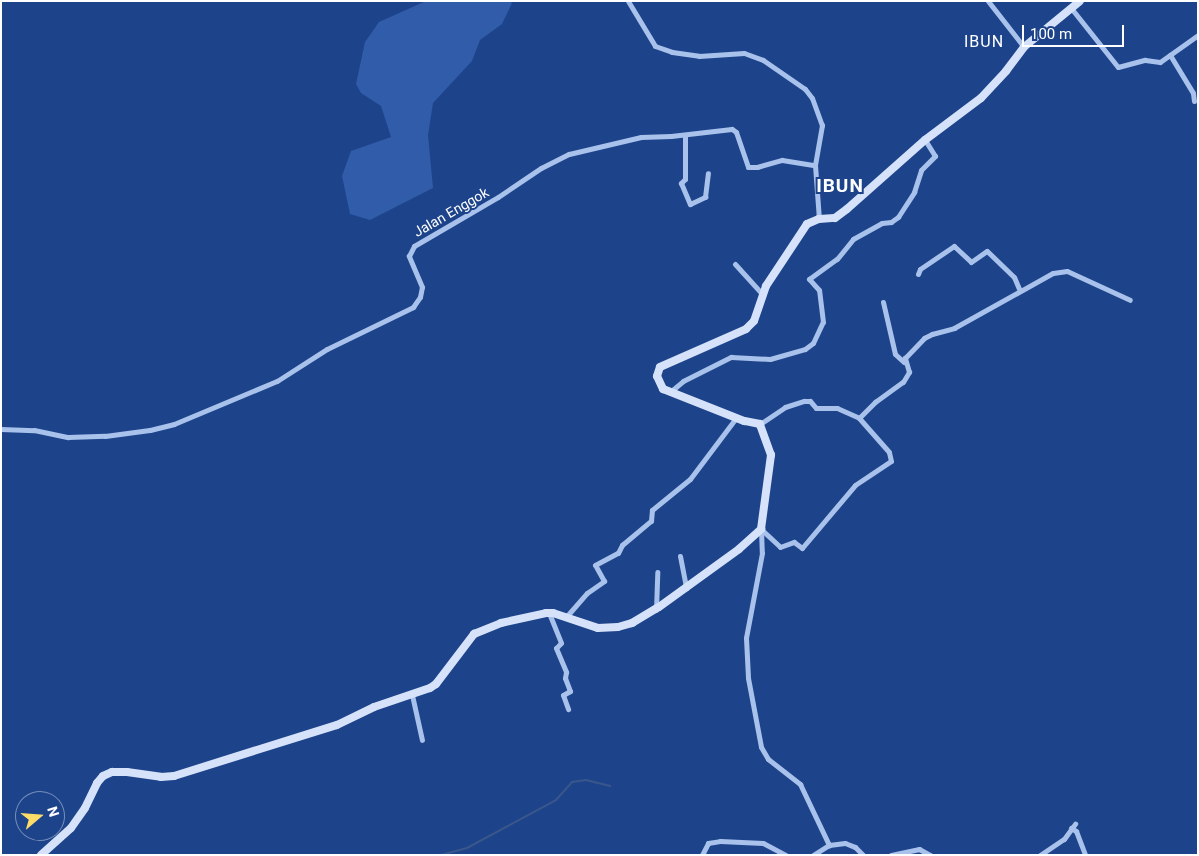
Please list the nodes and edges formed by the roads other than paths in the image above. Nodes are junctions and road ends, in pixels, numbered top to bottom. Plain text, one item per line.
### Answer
1 (628, 1) edge
2 (988, 1) edge
3 (1080, 1) edge
4 (1071, 8) junction
5 (1198, 35) edge
6 (1024, 47) junction
7 (1170, 55) junction
8 (1194, 101) dead end
9 (685, 135) junction
10 (925, 140) junction
11 (815, 165) junction
12 (708, 173) dead end
13 (820, 218) junction
14 (735, 264) dead end
15 (918, 274) dead end
16 (1020, 291) junction
17 (763, 295) junction
18 (1130, 300) dead end
19 (883, 302) dead end
20 (904, 362) junction
21 (670, 392) junction
22 (736, 418) junction
23 (860, 418) junction
24 (760, 424) junction
25 (1, 428) edge
26 (761, 528) junction
27 (680, 556) dead end
28 (657, 572) dead end
29 (686, 588) junction
30 (656, 610) junction
31 (549, 613) junction
32 (566, 617) junction
33 (412, 694) junction
34 (568, 709) dead end
35 (422, 740) dead end
36 (829, 845) junction
37 (41, 855) edge
38 (702, 855) edge
39 (786, 855) edge
40 (813, 855) edge
41 (863, 855) edge
42 (891, 855) edge
43 (930, 855) edge
44 (1040, 855) edge
45 (1084, 855) edge

1 - 11 street
2 - 6 street
3 - 4 main road
4 - 6 main road
4 - 7 street
5 - 7 street
6 - 10 main road
7 - 8 street
9 - 11 street, Jalan Enggok
9 - 12 street
9 - 25 street, Jalan Enggok
10 - 13 main road
10 - 21 street
11 - 13 street
13 - 17 main road
14 - 17 street
15 - 16 street
16 - 18 street
16 - 20 street
17 - 21 main road
19 - 20 street
20 - 23 street
21 - 22 main road
22 - 24 main road
22 - 32 street
23 - 24 street
23 - 26 street
24 - 26 main road
26 - 29 main road
26 - 36 street
27 - 29 street
28 - 30 street
29 - 30 main road
30 - 32 main road
31 - 32 main road
31 - 33 main road
31 - 34 street
33 - 35 street
33 - 37 main road
36 - 40 street
36 - 41 street
38 - 39 street
42 - 43 street
44 - 45 street

